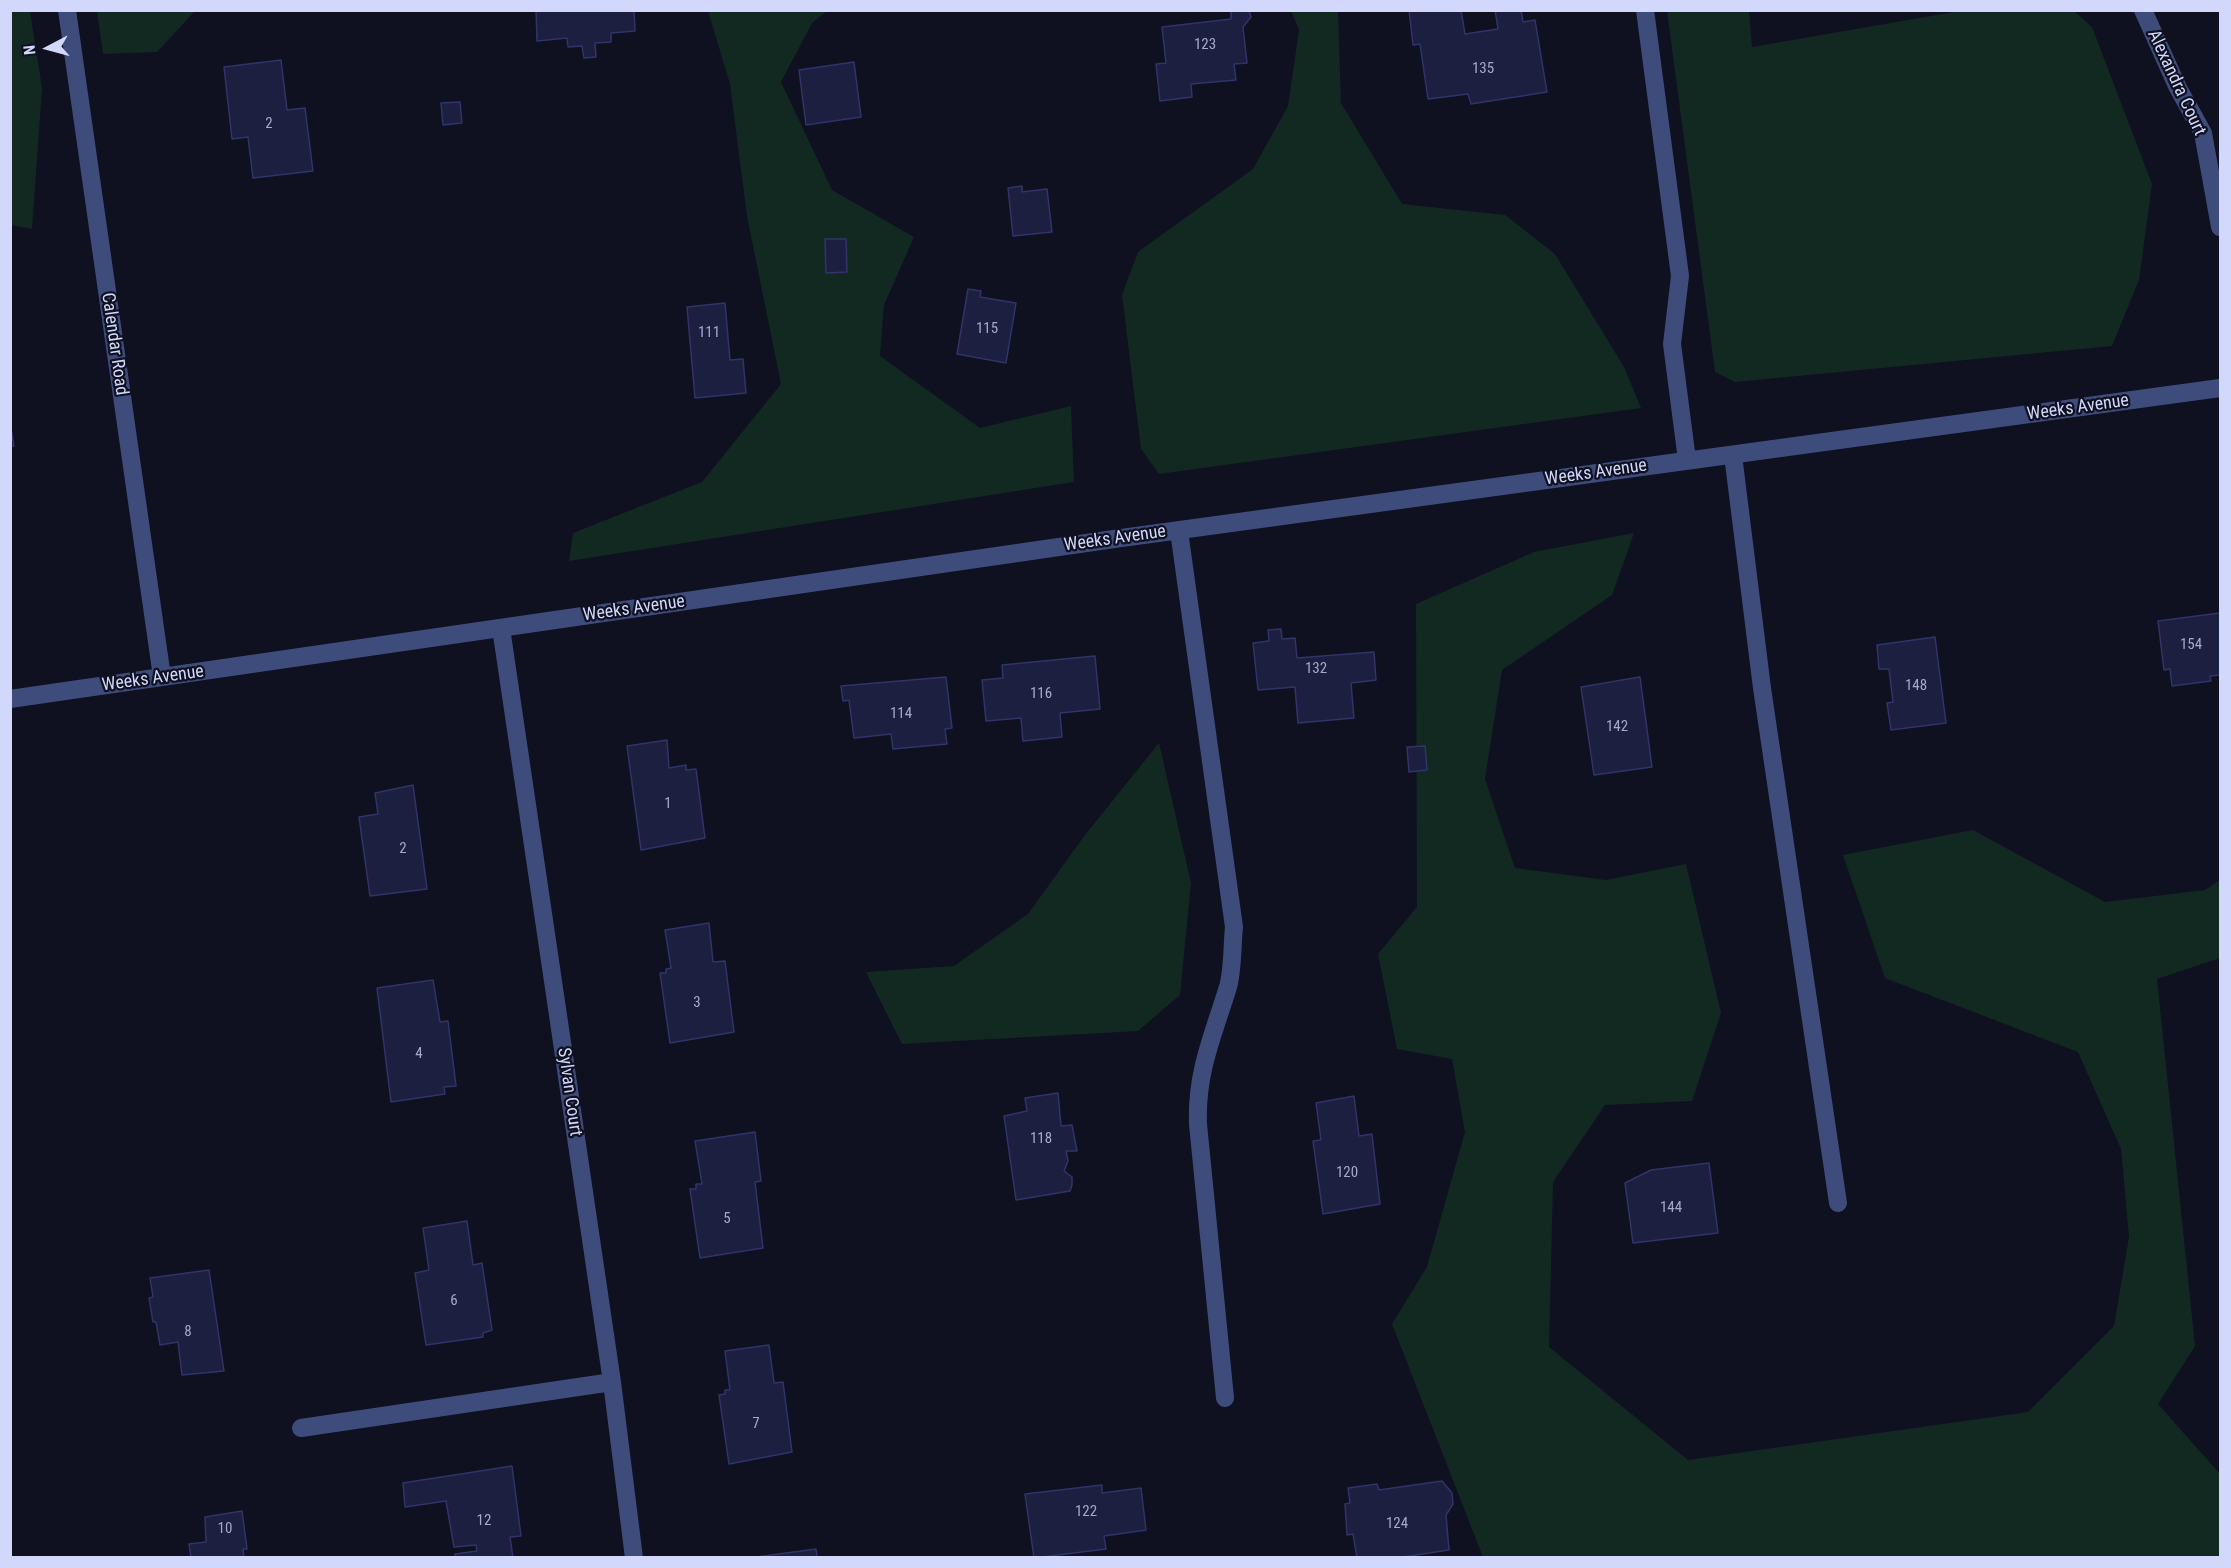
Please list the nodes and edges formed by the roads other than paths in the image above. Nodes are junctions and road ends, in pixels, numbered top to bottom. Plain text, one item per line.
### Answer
1 (67, 10) edge
2 (1646, 10) edge
3 (2143, 10) edge
4 (2220, 228) edge
5 (2220, 388) edge
6 (1733, 455) junction
7 (1687, 460) junction
8 (1179, 531) junction
9 (501, 628) junction
10 (162, 677) junction
11 (10, 699) edge
12 (1838, 1203) dead end
13 (612, 1382) junction
14 (1225, 1398) dead end
15 (301, 1428) dead end
16 (634, 1557) edge

1 - 10 street, Calendar Road
2 - 7 street
3 - 4 street, Alexandra Court
5 - 6 street, Weeks Avenue
6 - 7 street, Weeks Avenue
6 - 12 street
7 - 8 street, Weeks Avenue
8 - 9 street, Weeks Avenue
8 - 14 street
9 - 10 street, Weeks Avenue
9 - 13 street, Sylvan Court
10 - 11 street, Weeks Avenue
13 - 15 street
13 - 16 street, Sylvan Court

